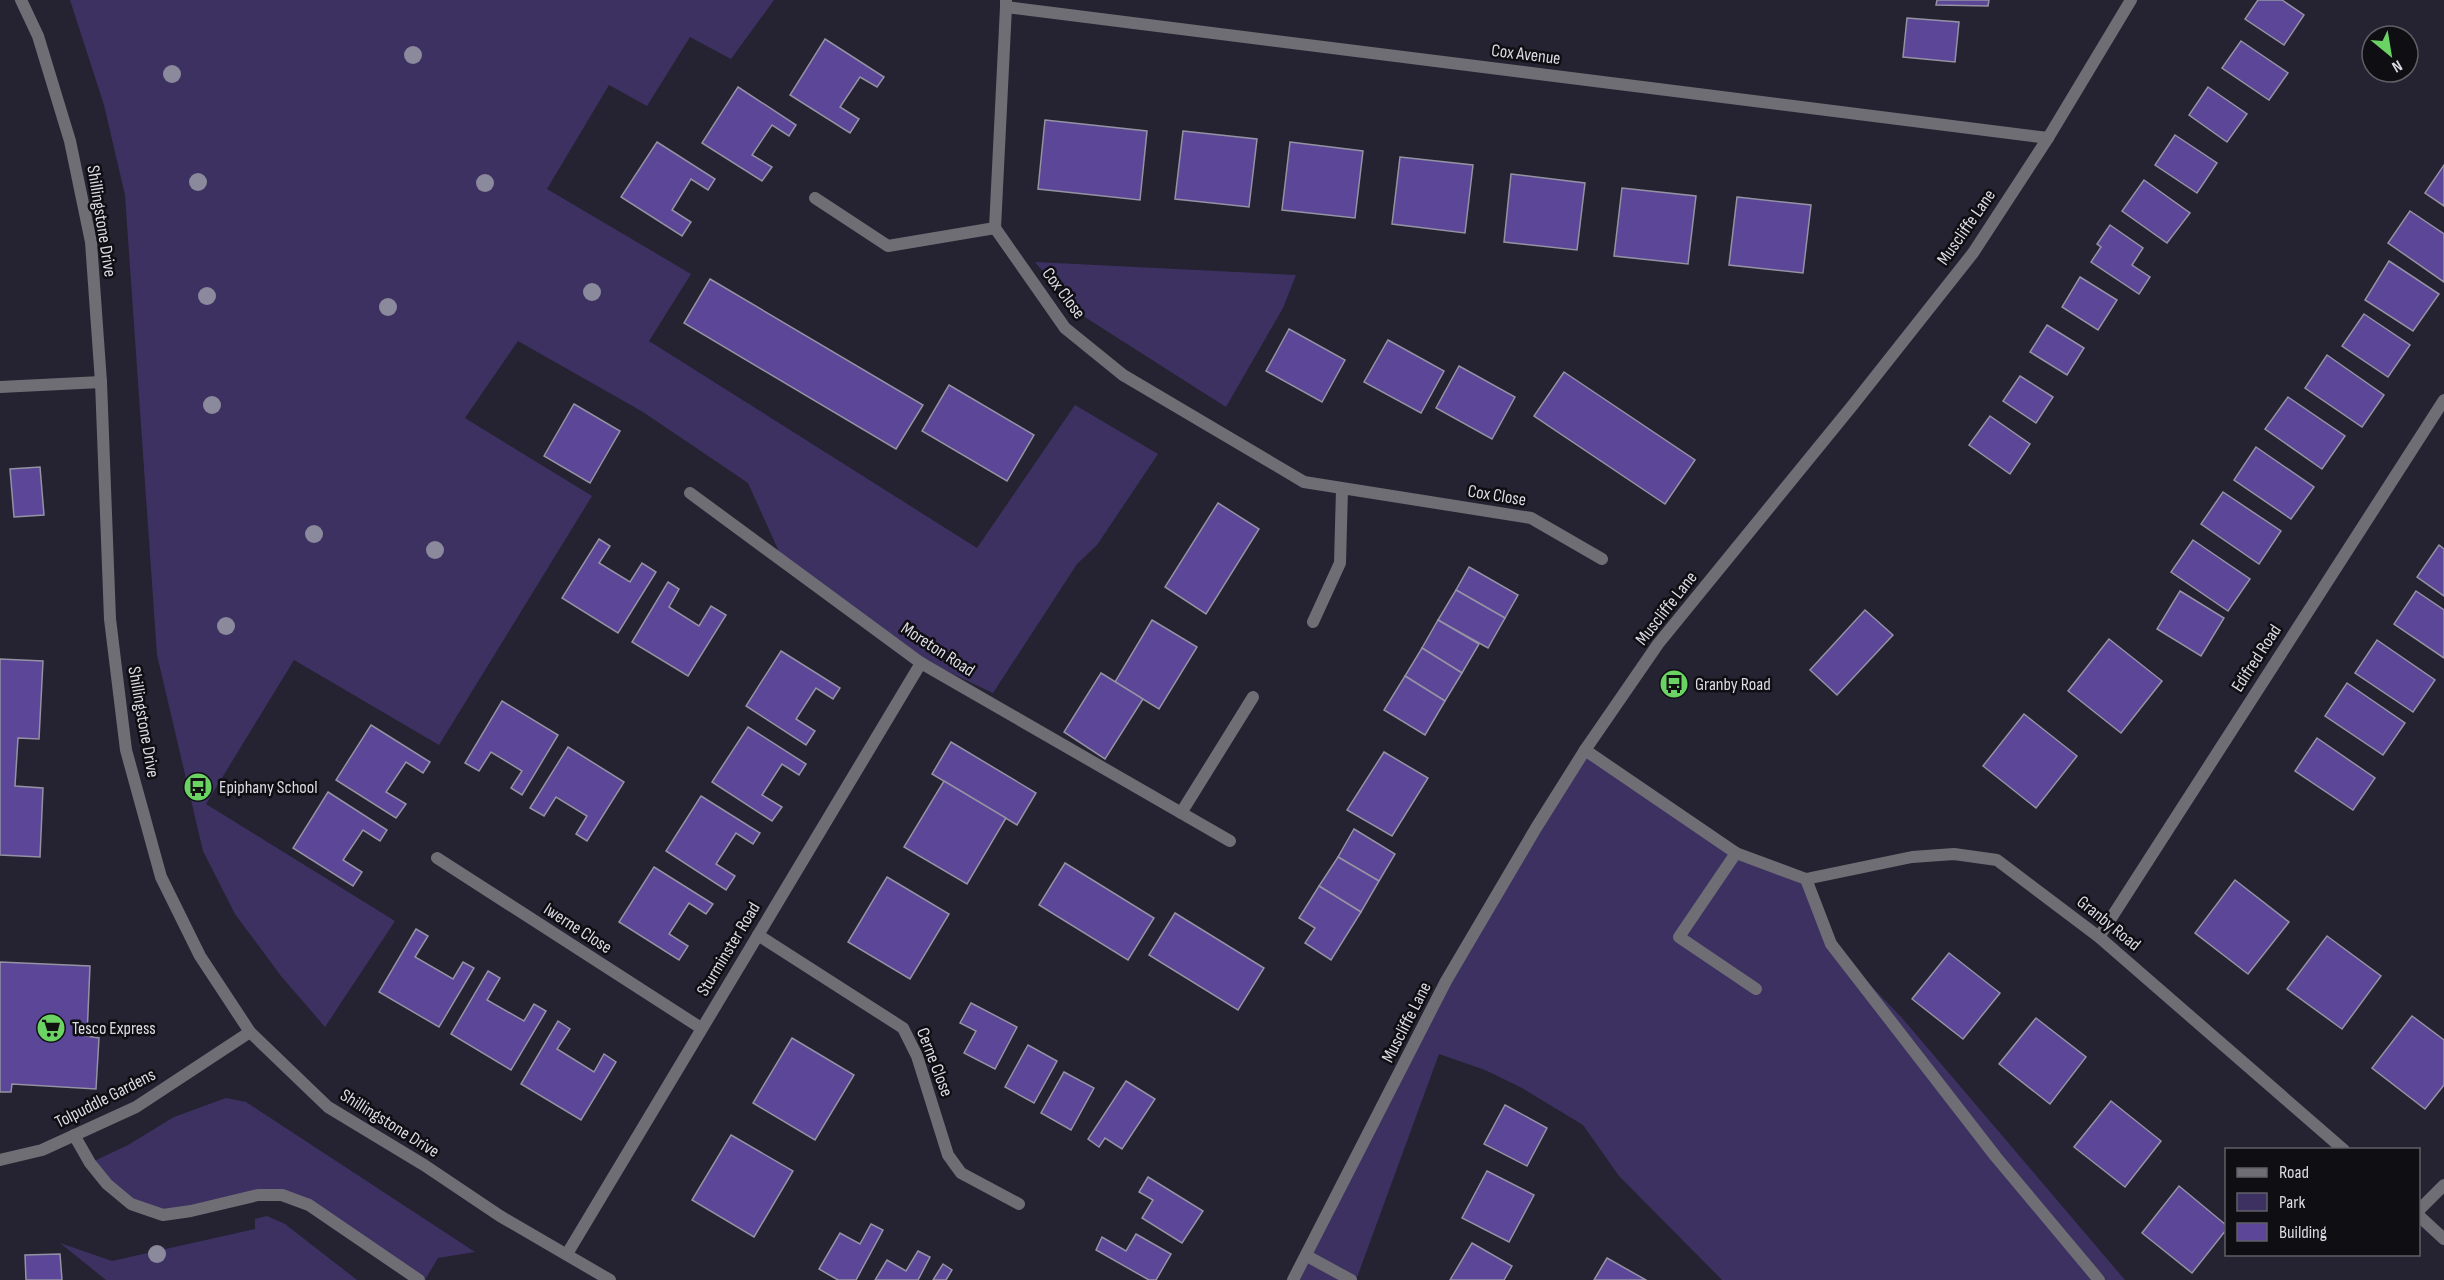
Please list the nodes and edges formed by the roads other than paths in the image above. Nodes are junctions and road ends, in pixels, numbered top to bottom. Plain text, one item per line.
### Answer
1 (21, 0) edge
2 (2131, 0) edge
3 (1006, 3) edge
4 (2048, 138) junction
5 (815, 198) dead end
6 (995, 228) junction
7 (101, 382) junction
8 (0, 387) edge
9 (2444, 400) edge
10 (1342, 489) junction
11 (690, 493) dead end
12 (1602, 559) dead end
13 (1313, 622) dead end
14 (921, 663) junction
15 (1253, 697) dead end
16 (1585, 750) junction
17 (1181, 813) junction
18 (1230, 841) dead end
19 (1736, 853) junction
20 (437, 858) dead end
21 (1806, 879) junction
22 (758, 935) junction
23 (2099, 937) junction
24 (1756, 989) dead end
25 (700, 1028) junction
26 (250, 1032) junction
27 (74, 1136) junction
28 (2343, 1148) edge
29 (0, 1160) edge
30 (2444, 1185) edge
31 (1019, 1204) dead end
32 (2420, 1211) edge
33 (2420, 1215) edge
34 (2444, 1239) edge
35 (567, 1254) junction
36 (1307, 1256) junction
37 (419, 1280) edge
38 (610, 1280) edge
39 (1293, 1280) edge
40 (1351, 1280) edge
41 (2099, 1280) edge

1 - 7 street, Shillingstone Drive
2 - 4 street, Muscliffe Lane
3 - 4 street, Cox Avenue
3 - 6 street
4 - 16 street, Muscliffe Lane
5 - 6 street
6 - 10 street, Cox Close
7 - 8 street
7 - 26 street, Shillingstone Drive
9 - 23 street, Edifred Road
10 - 12 street, Cox Close
10 - 13 street
11 - 14 street, Moreton Road
14 - 17 street, Moreton Road
14 - 22 street, Sturminster Road
15 - 17 street
16 - 19 street
16 - 36 street, Muscliffe Lane
17 - 18 street, Moreton Road
19 - 21 street
19 - 24 street
20 - 25 street, Iwerne Close
21 - 23 street, Granby Road
21 - 41 street
22 - 25 street, Sturminster Road
22 - 31 street, Cerne Close
23 - 28 street, Granby Road
25 - 35 street, Sturminster Road
26 - 27 street, Tolpuddle Gardens
26 - 35 street, Shillingstone Drive
27 - 29 street, Tolpuddle Gardens
27 - 37 street
30 - 32 street
33 - 34 street
35 - 38 street, Shillingstone Drive
36 - 39 street, Muscliffe Lane
36 - 40 street

